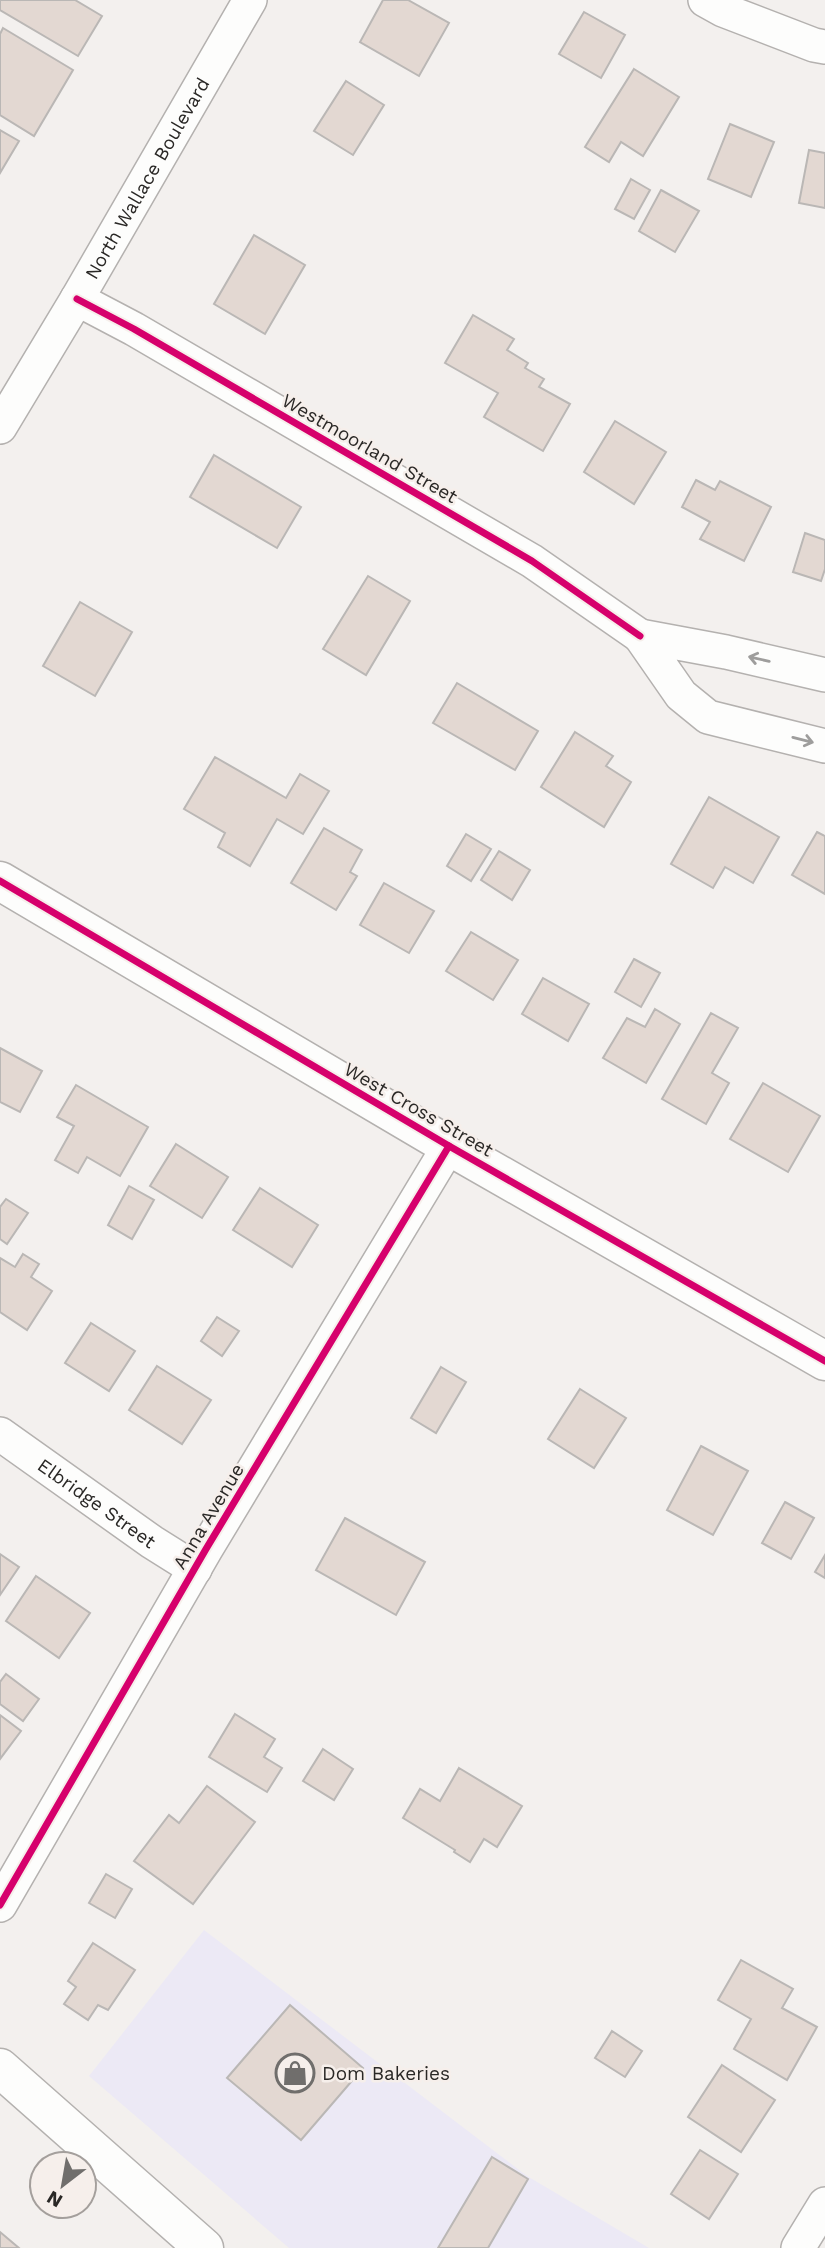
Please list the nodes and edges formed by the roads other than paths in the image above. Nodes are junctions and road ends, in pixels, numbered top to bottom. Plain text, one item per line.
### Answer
1 (250, 0) edge
2 (705, 0) edge
3 (825, 47) edge
4 (77, 299) junction
5 (10, 387) edge
6 (0, 427) edge
7 (640, 636) junction
8 (825, 675) edge
9 (825, 746) edge
10 (0, 881) edge
11 (449, 1146) junction
12 (825, 1361) edge
13 (0, 1434) edge
14 (195, 1569) junction
15 (0, 1905) edge
16 (0, 2068) edge
17 (825, 2204) edge
18 (204, 2248) edge
19 (798, 2248) edge

1 - 4 street, North Wallace Boulevard
2 - 3 street
4 - 5 street, North Wallace Boulevard
4 - 7 street, Westmoorland Street
5 - 6 street, North Wallace Boulevard
8 -> 7 street, Westmoorland Street
7 -> 9 street, Westmoorland Street
10 - 11 main road, West Cross Street
11 - 12 main road, West Cross Street
11 - 14 street, Anna Avenue
13 - 14 street, Elbridge Street
14 - 15 street, Anna Avenue
16 - 18 main road
17 - 19 street

